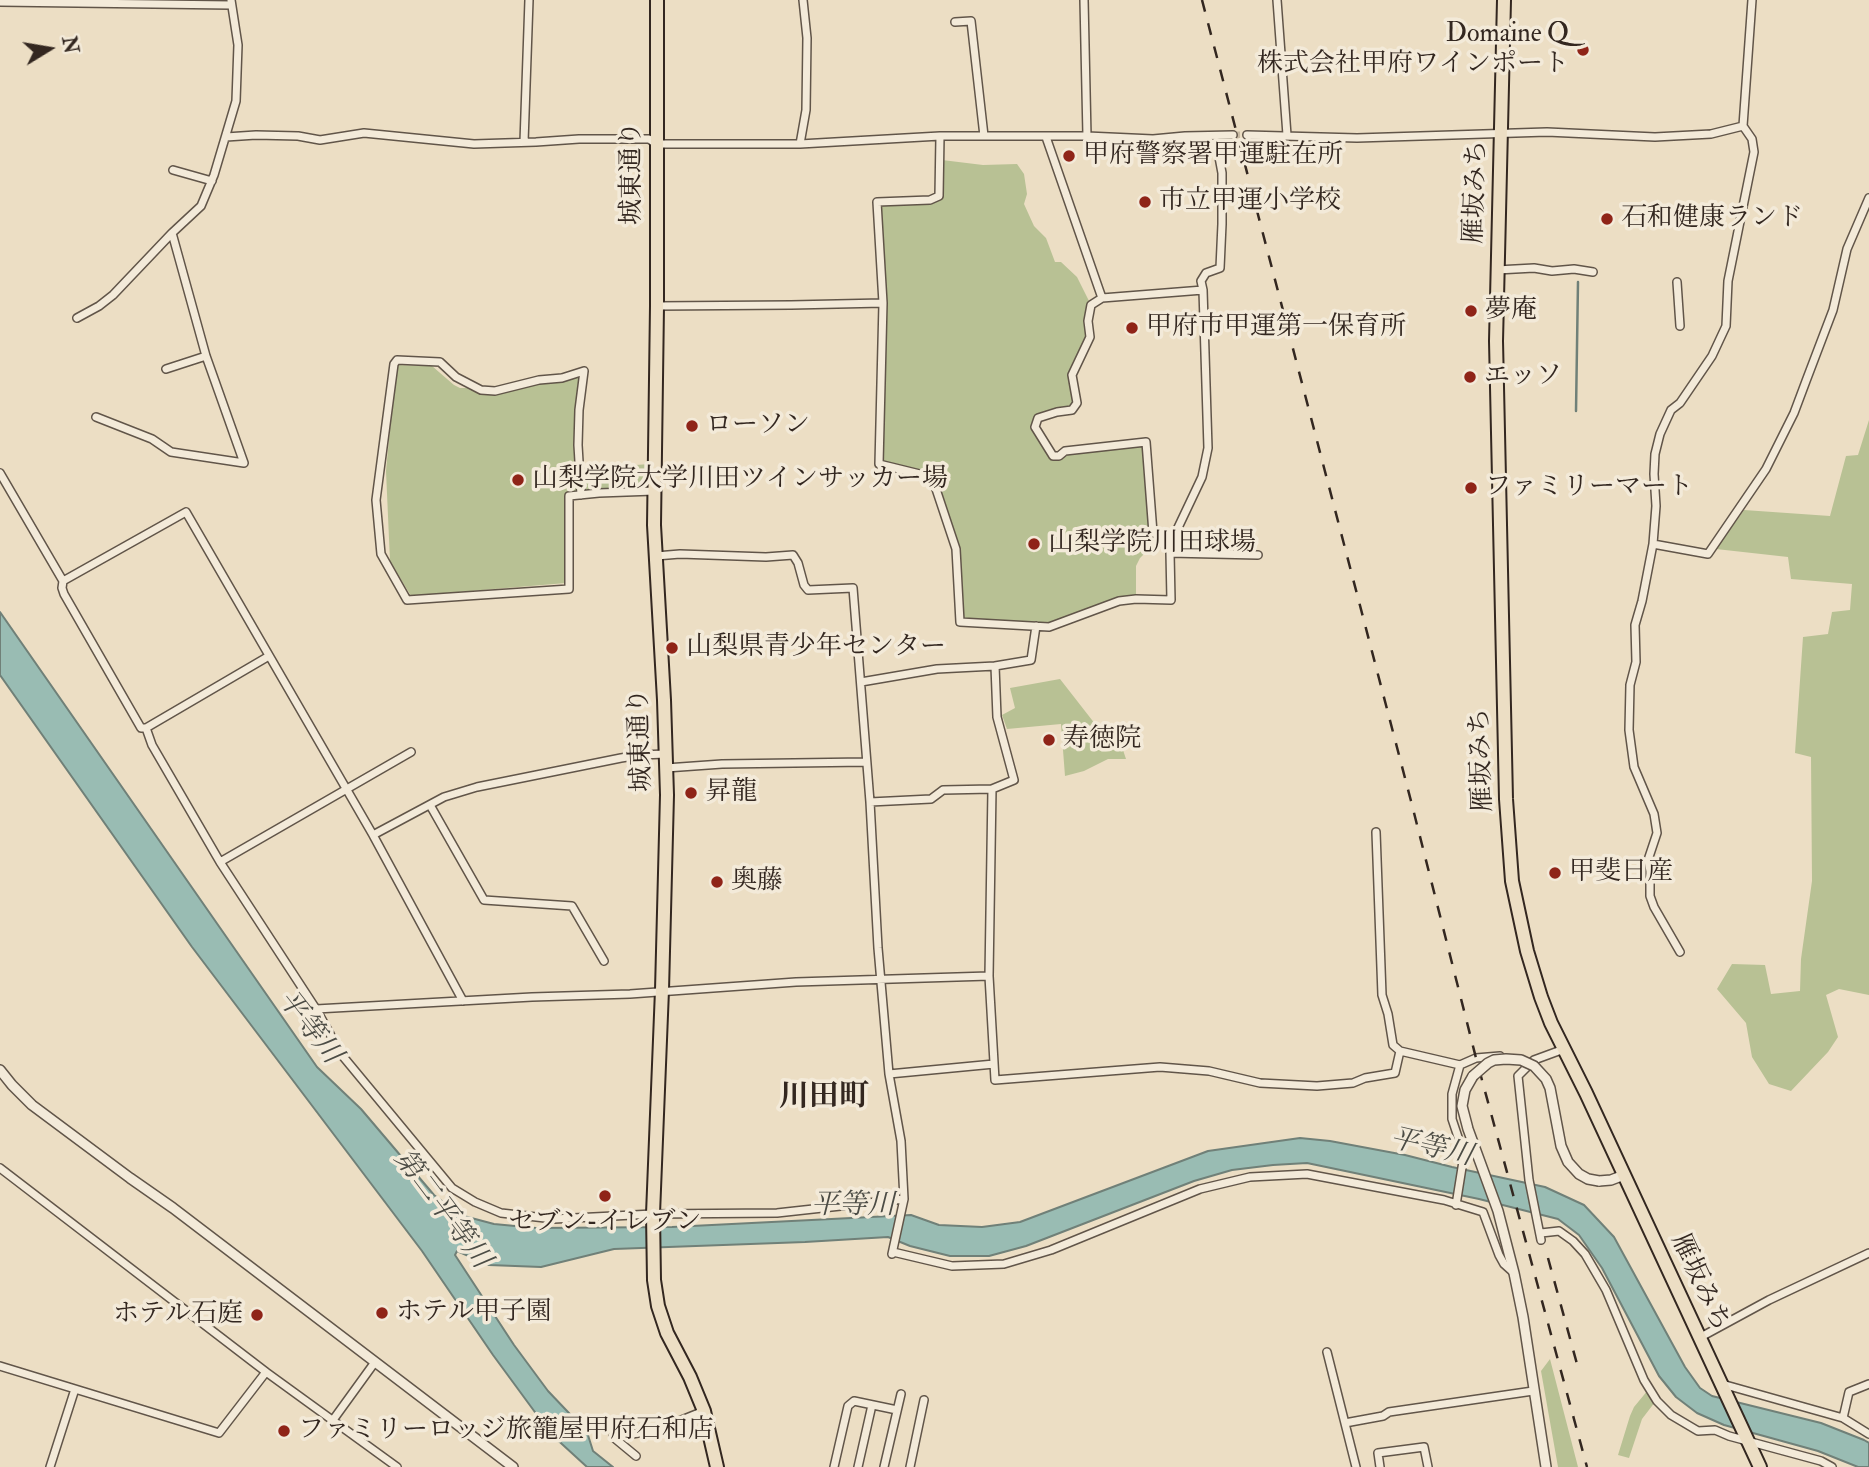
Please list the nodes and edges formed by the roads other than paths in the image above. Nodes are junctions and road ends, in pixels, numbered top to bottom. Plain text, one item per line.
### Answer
1 (529, 0) edge
2 (657, 0) edge
3 (803, 0) edge
4 (1084, 0) edge
5 (1277, 0) edge
6 (1504, 0) edge
7 (1752, 0) edge
8 (0, 2) edge
9 (101, 2) edge
10 (231, 3) edge
11 (955, 22) dead end
12 (1743, 127) junction
13 (1502, 133) junction
14 (1233, 135) tunnel mouth
15 (1247, 135) tunnel mouth
16 (1287, 135) junction
17 (226, 136) junction
18 (940, 136) junction
19 (984, 136) junction
20 (1087, 136) junction
21 (1185, 136) junction
22 (1046, 137) junction
23 (524, 142) junction
24 (656, 144) junction
25 (800, 144) junction
26 (173, 170) dead end
27 (212, 181) junction
28 (1869, 198) edge
29 (172, 233) junction
30 (1497, 270) junction
31 (1593, 271) dead end
32 (1677, 282) dead end
33 (1203, 290) junction
34 (1102, 298) junction
35 (883, 303) junction
36 (657, 306) junction
37 (78, 318) dead end
38 (1679, 326) dead end
39 (206, 356) junction
40 (166, 369) dead end
41 (96, 417) dead end
42 (0, 473) edge
43 (654, 491) junction
44 (581, 495) junction
45 (1175, 534) junction
46 (1653, 544) junction
47 (1170, 553) junction
48 (1258, 555) dead end
49 (656, 556) junction
50 (62, 582) junction
51 (1036, 626) junction
52 (269, 656) junction
53 (995, 666) junction
54 (861, 682) junction
55 (145, 728) junction
56 (411, 752) dead end
57 (666, 754) junction
58 (866, 762) junction
59 (666, 768) junction
60 (992, 789) junction
61 (346, 790) junction
62 (870, 802) junction
63 (430, 805) junction
64 (1376, 832) dead end
65 (373, 835) junction
66 (220, 862) junction
67 (1680, 952) dead end
68 (604, 961) dead end
69 (989, 976) junction
70 (881, 979) junction
71 (662, 990) junction
72 (463, 1001) junction
73 (316, 1009) junction
74 (1564, 1049) junction
75 (1400, 1051) junction
76 (1534, 1060) junction
77 (994, 1064) junction
78 (1460, 1065) junction
79 (0, 1070) edge
80 (889, 1074) junction
81 (0, 1168) edge
82 (1623, 1175) junction
83 (904, 1199) junction
84 (1456, 1201) junction
85 (653, 1216) junction
86 (1869, 1253) edge
87 (1514, 1273) junction
88 (1699, 1338) junction
89 (1327, 1352) dead end
90 (375, 1362) junction
91 (0, 1366) edge
92 (266, 1372) junction
93 (1869, 1384) edge
94 (1722, 1386) junction
95 (75, 1389) junction
96 (1533, 1391) junction
97 (901, 1394) dead end
98 (924, 1400) dead end
99 (872, 1405) junction
100 (897, 1410) junction
101 (704, 1411) junction
102 (1843, 1418) junction
103 (333, 1420) junction
104 (1345, 1423) junction
105 (1869, 1434) edge
106 (1746, 1437) junction
107 (636, 1457) dead end
108 (50, 1467) edge
109 (397, 1467) edge
110 (513, 1467) edge
111 (717, 1467) edge
112 (834, 1467) edge
113 (858, 1467) edge
114 (884, 1467) edge
115 (910, 1467) edge
116 (1356, 1467) edge
117 (1380, 1467) edge
118 (1427, 1467) edge
119 (1545, 1467) edge
120 (1760, 1467) edge
121 (1832, 1467) edge

1 - 23 street
2 - 24 highway, 城東通り
3 - 25 street
4 - 20 street
5 - 16 street
6 - 13 highway, 雁坂みち
7 - 12 street
8 - 9 street
9 - 10 street
10 - 17 street
11 - 19 street
12 - 13 street
12 - 46 street
13 - 16 street
13 - 30 highway, 雁坂みち
14 - 21 street
15 - 16 street
17 - 23 street
17 - 27 street
18 - 19 street
18 - 25 street
18 - 35 street
19 - 22 street
20 - 21 street
20 - 22 street
21 - 33 street
22 - 34 street
23 - 24 street
24 - 25 street
24 - 36 highway, 城東通り
26 - 27 street
27 - 29 street
28 - 46 street
29 - 37 street
29 - 39 street
30 - 31 street
30 - 74 highway, 雁坂みち
32 - 38 street
33 - 34 street
33 - 45 street
34 - 45 street
35 - 36 street
35 - 51 street
36 - 43 highway, 城東通り
39 - 40 street
39 - 41 street
42 - 50 street
43 - 44 street
43 - 49 highway, 城東通り
44 - 44 street
45 - 47 street
46 - 67 street
47 - 48 street
47 - 51 street
49 - 54 street
49 - 57 highway, 城東通り
50 - 52 street
50 - 55 street
51 - 53 street
52 - 55 street
52 - 61 street
53 - 54 street
53 - 60 street
54 - 58 street
55 - 66 street
56 - 61 street
57 - 59 highway, 城東通り
57 - 63 street
58 - 59 street
58 - 62 street
59 - 71 highway, 城東通り
60 - 62 street
60 - 69 street
61 - 65 street
61 - 66 street
62 - 70 street
63 - 65 street
63 - 68 street
64 - 75 street
65 - 72 street
66 - 73 street
69 - 70 street
69 - 77 street
70 - 71 street
70 - 80 street
71 - 72 street
71 - 85 highway, 城東通り
72 - 73 street
73 - 85 street
74 - 76 street
74 - 82 highway, 雁坂みち
75 - 77 street
75 - 78 street
76 - 78 street
76 - 106 street
77 - 80 street
78 - 84 street
79 - 90 street
80 - 83 street
81 - 92 street
82 - 87 street, bridge
82 - 88 highway, 雁坂みち
83 - 84 street
83 - 85 street
84 - 87 street
85 - 101 highway, 城東通り
86 - 88 street
87 - 96 street
88 - 94 highway, 雁坂みち
89 - 104 street
90 - 103 street
90 - 110 street
91 - 95 street
92 - 95 street
92 - 103 street
93 - 102 street
94 - 102 street
94 - 106 highway, 雁坂みち
95 - 108 street
96 - 104 street
96 - 119 street
97 - 100 street
98 - 115 street
99 - 100 street
99 - 112 street
99 - 113 street
100 - 114 street
101 - 107 street
101 - 111 highway, 城東通り
102 - 105 street
103 - 109 street
104 - 116 street
106 - 120 highway, 雁坂みち
106 - 121 street
117 - 118 street

